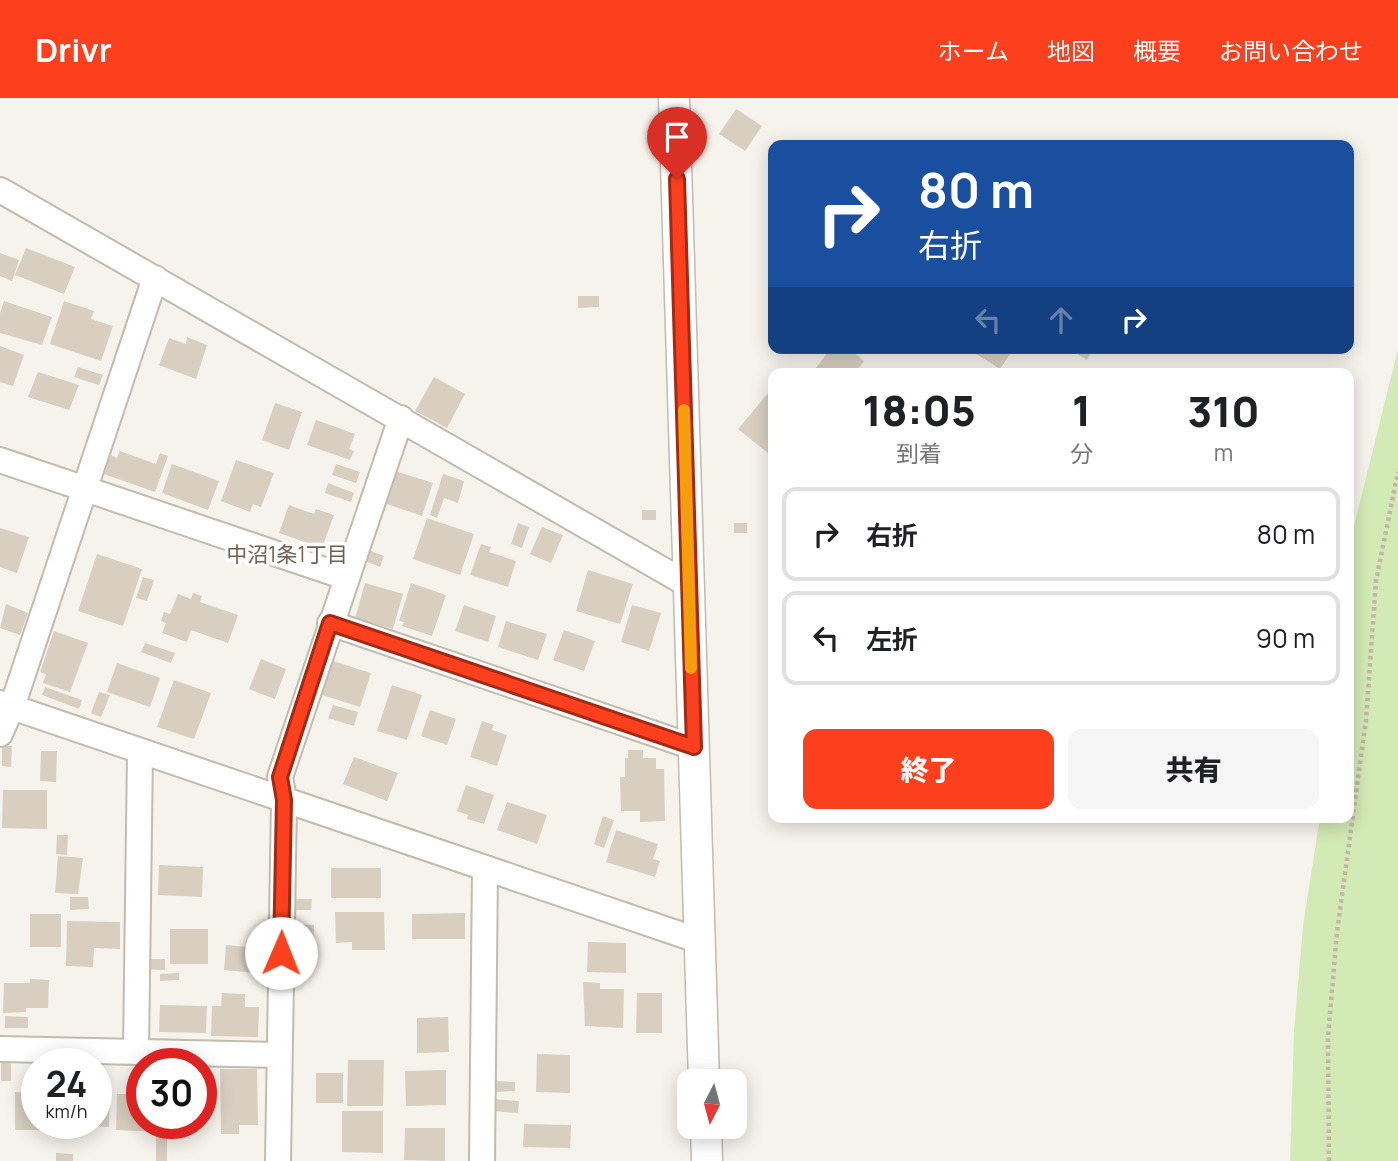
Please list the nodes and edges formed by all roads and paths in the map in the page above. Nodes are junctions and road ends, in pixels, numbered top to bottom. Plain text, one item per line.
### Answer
1 (674, 98) edge
2 (1, 193) edge
3 (155, 278) junction
4 (401, 418) junction
5 (0, 460) edge
6 (1398, 472) edge
7 (84, 490) junction
8 (345, 577) junction
9 (689, 585) junction
10 (330, 623) junction
11 (6, 705) edge
12 (0, 734) edge
13 (694, 747) junction
14 (139, 751) junction
15 (284, 800) junction
16 (1354, 808) edge
17 (1352, 823) edge
18 (485, 869) junction
19 (700, 941) junction
20 (136, 1048) edge
21 (0, 1049) edge
22 (126, 1052) edge
23 (217, 1054) edge
24 (279, 1055) junction
25 (704, 1069) edge
26 (706, 1139) edge
27 (278, 1161) edge
28 (482, 1161) edge
29 (707, 1161) edge
30 (1329, 1161) edge

1 - 9 street
2 - 3 street
3 - 4 street
3 - 7 street
4 - 8 street
4 - 9 street
5 - 7 street
6 - 16 path
7 - 8 street
7 - 11 street
8 - 10 street
9 - 13 street
10 - 13 street
10 - 15 street
11 - 12 street
11 - 14 street
13 - 19 street
14 - 15 street
14 - 20 street
15 - 18 street
15 - 24 street
17 - 30 path
18 - 19 street
18 - 28 street
19 - 25 street
21 - 22 street
23 - 24 street
24 - 27 street
26 - 29 street

